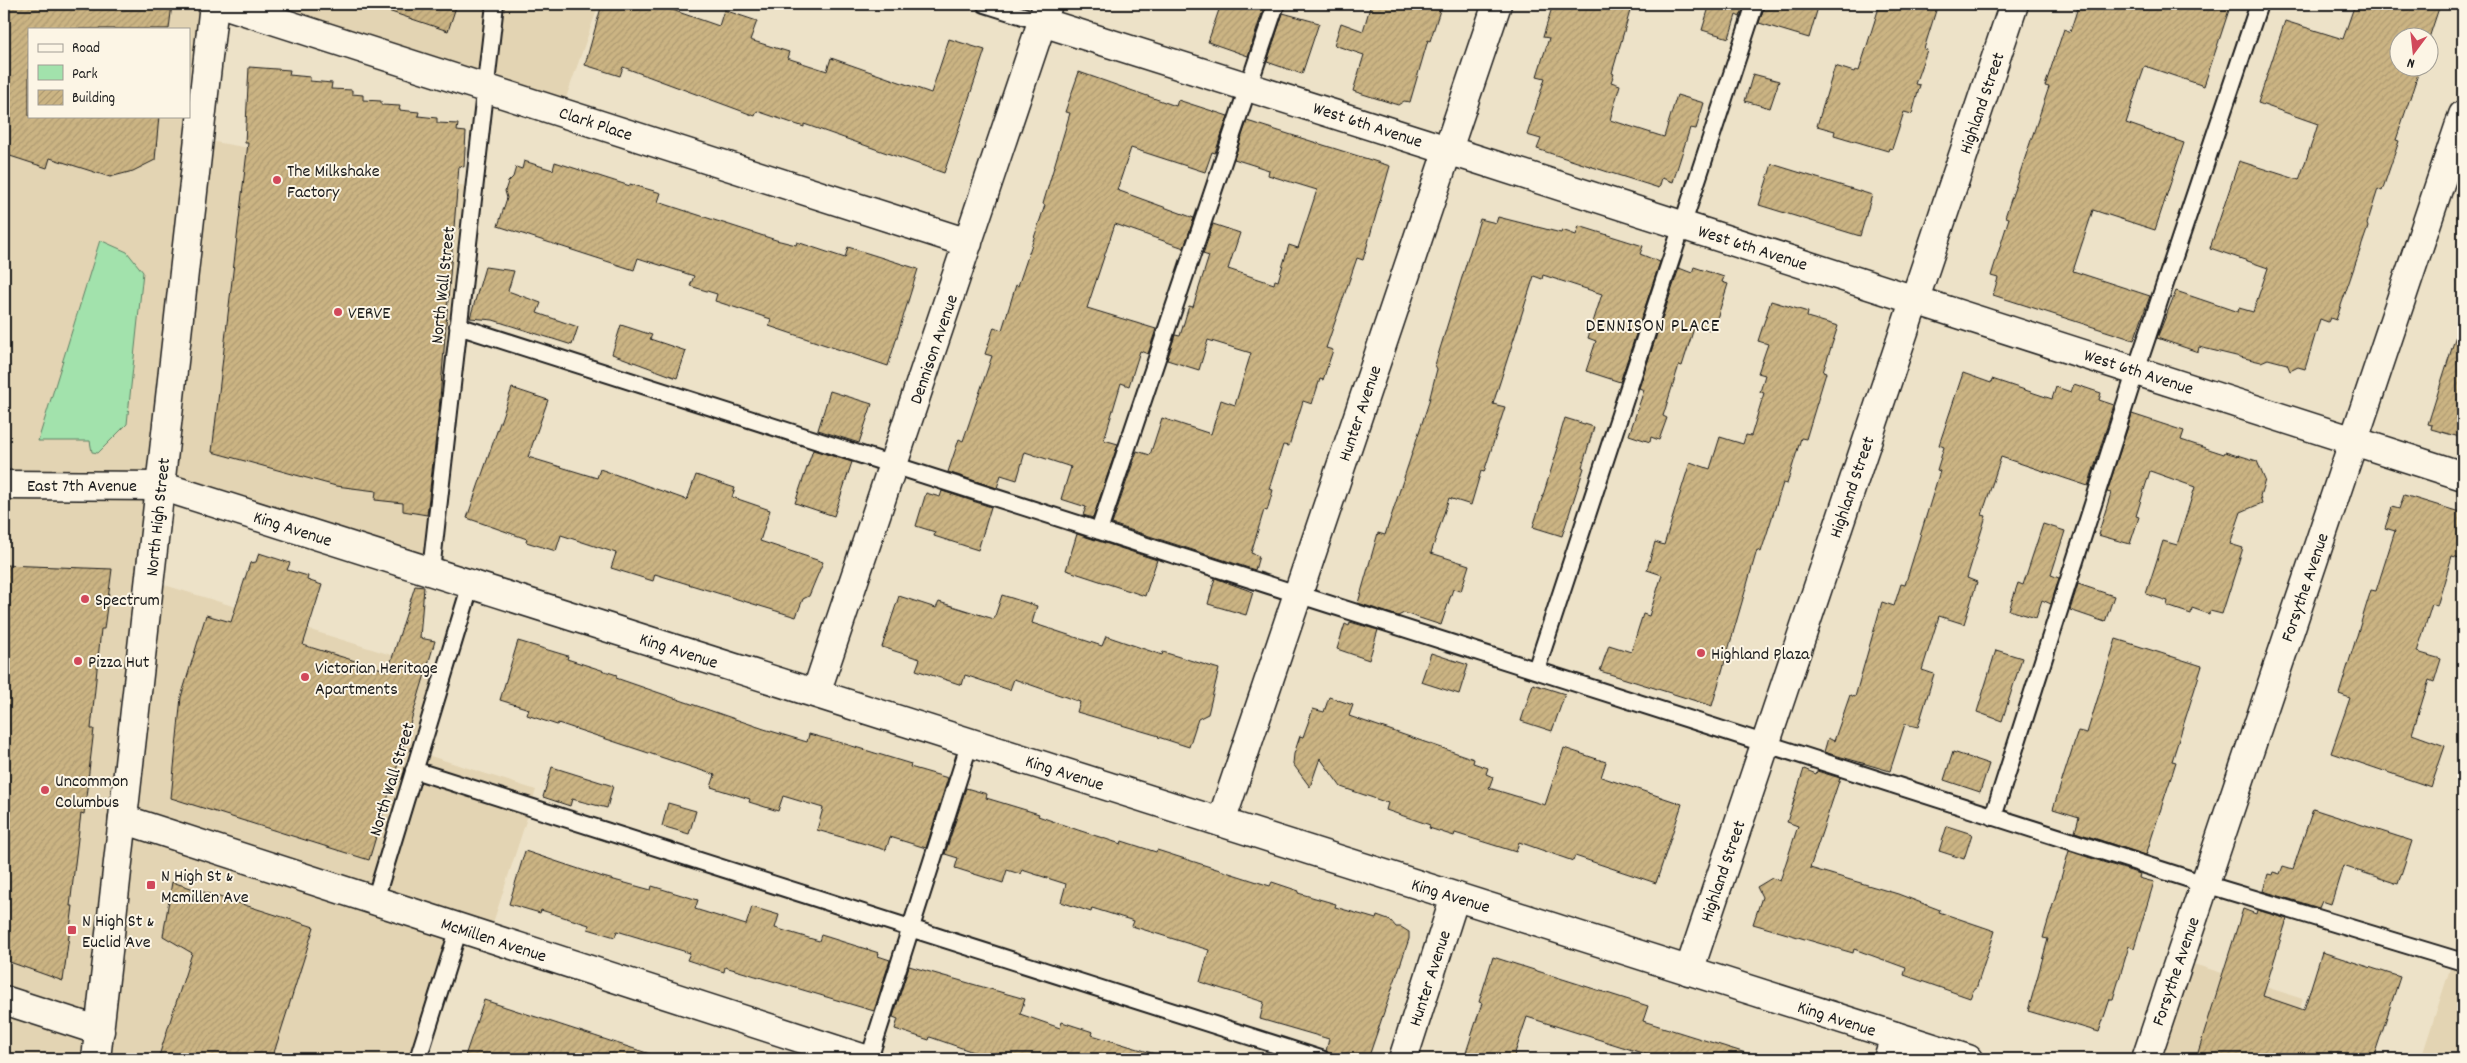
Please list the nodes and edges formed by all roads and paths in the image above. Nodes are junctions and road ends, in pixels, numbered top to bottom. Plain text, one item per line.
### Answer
1 (214, 4) edge
2 (223, 4) edge
3 (495, 4) edge
4 (985, 4) edge
5 (1276, 4) edge
6 (1497, 4) edge
7 (1755, 4) edge
8 (2014, 4) edge
9 (2259, 4) edge
10 (1045, 13) edge
11 (1249, 86) junction
12 (485, 87) junction
13 (2463, 114) edge
14 (1448, 150) junction
15 (1683, 225) junction
16 (968, 243) junction
17 (1914, 299) junction
18 (458, 326) junction
19 (2136, 370) junction
20 (2354, 442) junction
21 (893, 465) junction
22 (2463, 476) edge
23 (4, 485) edge
24 (161, 486) junction
25 (1099, 531) junction
26 (431, 571) junction
27 (471, 584) junction
28 (1297, 594) junction
29 (1536, 670) junction
30 (816, 693) junction
31 (970, 742) junction
32 (1765, 743) junction
33 (414, 770) junction
34 (1994, 816) junction
35 (123, 819) junction
36 (1221, 822) junction
37 (2205, 884) junction
38 (1456, 896) junction
39 (375, 900) junction
40 (459, 928) junction
41 (910, 928) junction
42 (2463, 962) edge
43 (1688, 970) junction
44 (4, 1000) edge
45 (100, 1031) junction
46 (1892, 1048) edge
47 (96, 1059) edge
48 (418, 1059) edge
49 (867, 1059) edge
50 (1321, 1059) edge
51 (1403, 1059) edge
52 (1968, 1059) edge
53 (2146, 1059) edge

1 - 24 street, North High Street
2 - 12 street, Clark Place
3 - 12 lane, North Wall Street
4 - 10 lane
5 - 11 lane
6 - 14 street, Hunter Avenue
7 - 15 lane
8 - 17 street, Highland Street
9 - 19 lane
10 - 11 street, West 6th Avenue
10 - 16 street, Dennison Avenue
11 - 14 street, West 6th Avenue
11 - 25 lane
12 - 16 street, Clark Place
12 - 18 lane, North Wall Street
13 - 20 street, Forsythe Avenue
14 - 15 street, West 6th Avenue
14 - 28 street, Hunter Avenue
15 - 17 street, West 6th Avenue
15 - 29 lane
16 - 21 street, Dennison Avenue
17 - 19 street, West 6th Avenue
17 - 32 street, Highland Street
18 - 21 lane
18 - 26 lane, North Wall Street
19 - 20 street, West 6th Avenue
19 - 34 lane
20 - 22 street, West 6th Avenue
20 - 37 street, Forsythe Avenue
21 - 25 lane
21 - 30 street, Dennison Avenue
23 - 24 street, East 7th Avenue
24 - 26 street, King Avenue
24 - 35 street, North High Street
25 - 28 lane
26 - 27 street, King Avenue
27 - 30 street, King Avenue
27 - 33 lane, North Wall Street
28 - 29 lane
28 - 36 street, Hunter Avenue
29 - 32 lane
30 - 31 street, King Avenue
31 - 36 street, King Avenue
31 - 41 lane
32 - 34 lane
32 - 43 street, Highland Street
33 - 39 lane, North Wall Street
33 - 41 lane
34 - 37 lane
35 - 39 street, McMillen Avenue
35 - 45 street, North High Street
36 - 38 street, King Avenue
37 - 42 lane
37 - 53 street, Forsythe Avenue
38 - 43 street, King Avenue
38 - 51 street, Hunter Avenue
39 - 40 street, McMillen Avenue
40 - 48 lane
40 - 49 street, McMillen Avenue
41 - 49 lane
41 - 50 lane
43 - 46 street, King Avenue
44 - 45 street
45 - 47 street, North High Street
46 - 52 street, King Avenue

